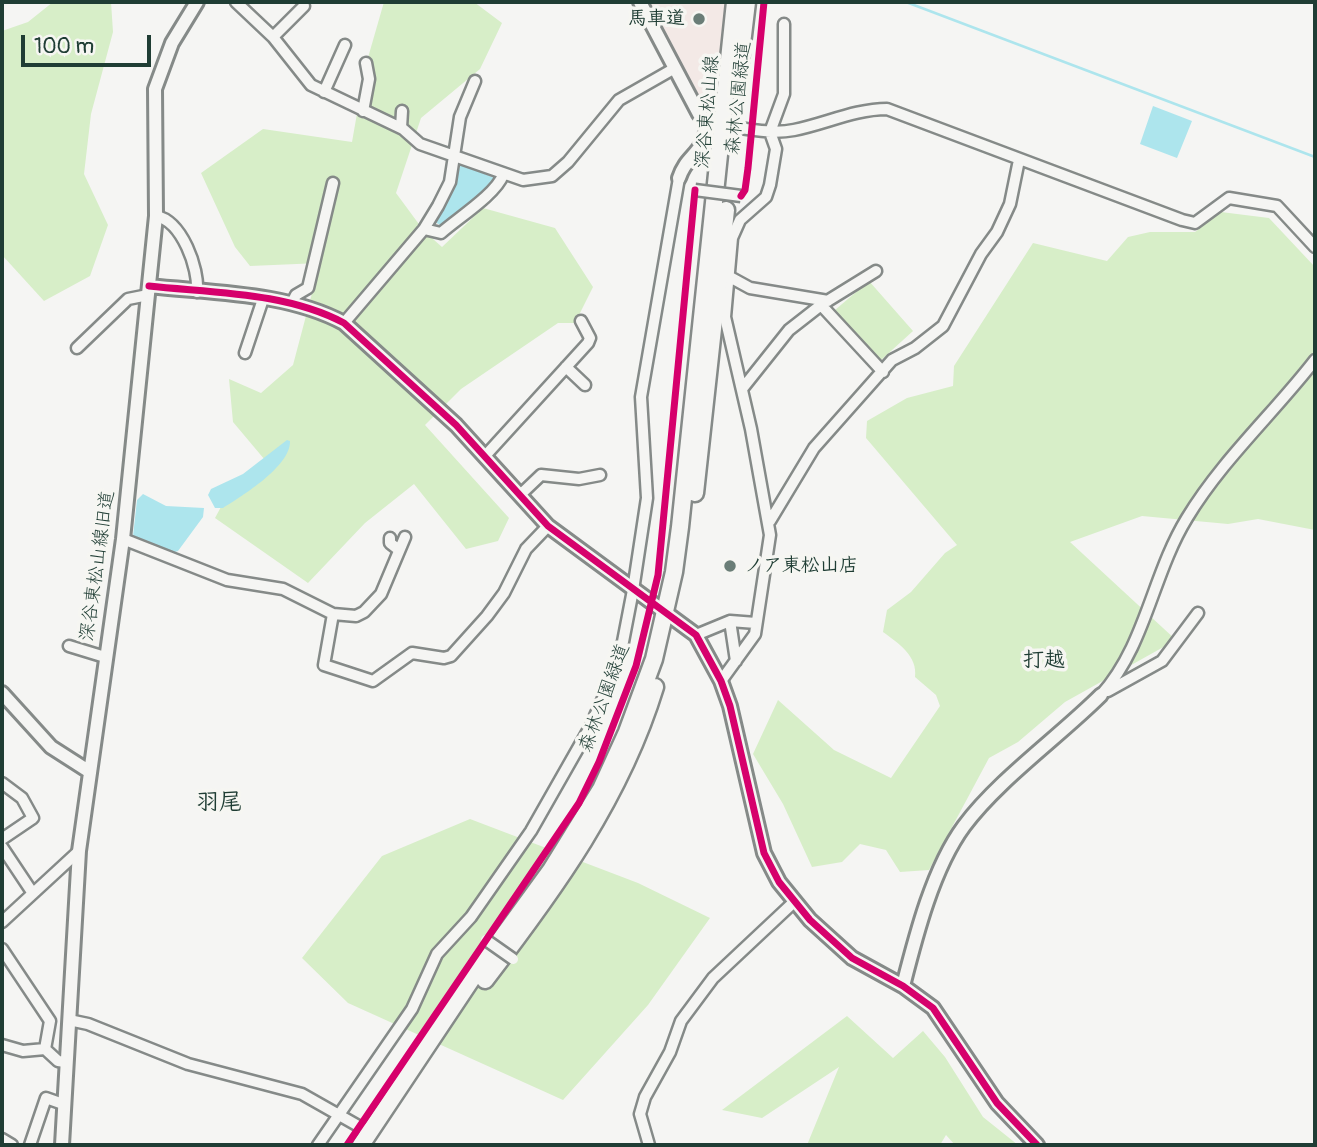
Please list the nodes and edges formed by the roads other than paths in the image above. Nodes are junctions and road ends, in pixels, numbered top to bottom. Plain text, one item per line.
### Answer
1 (197, 2) edge
2 (236, 2) edge
3 (640, 2) edge
4 (735, 2) edge
5 (747, 2) edge
6 (304, 6) dead end
7 (783, 24) dead end
8 (273, 37) junction
9 (345, 45) dead end
10 (366, 63) dead end
11 (675, 68) junction
12 (475, 81) dead end
13 (324, 92) junction
14 (363, 111) junction
15 (402, 111) dead end
16 (721, 125) junction
17 (401, 128) junction
18 (770, 132) junction
19 (454, 156) junction
20 (1019, 160) junction
21 (503, 175) junction
22 (679, 178) joint
23 (333, 183) dead end
24 (695, 190) dead end
25 (741, 196) dead end
26 (156, 216) junction
27 (424, 229) junction
28 (1315, 247) edge
29 (876, 271) dead end
30 (728, 276) junction
31 (148, 290) junction
32 (197, 292) junction
33 (263, 299) junction
34 (292, 303) junction
35 (825, 303) junction
36 (581, 321) dead end
37 (344, 323) junction
38 (77, 348) dead end
39 (245, 353) dead end
40 (1315, 360) edge
41 (566, 368) junction
42 (883, 372) junction
43 (585, 385) dead end
44 (742, 389) junction
45 (485, 456) junction
46 (600, 475) dead end
47 (520, 495) junction
48 (770, 521) junction
49 (548, 526) junction
50 (405, 537) dead end
51 (123, 538) junction
52 (390, 538) dead end
53 (399, 550) junction
54 (634, 590) junction
55 (1198, 613) dead end
56 (333, 614) junction
57 (670, 617) junction
58 (730, 621) junction
59 (756, 623) junction
60 (696, 635) junction
61 (69, 646) dead end
62 (105, 657) junction
63 (736, 661) junction
64 (721, 681) junction
65 (2, 693) edge
66 (1101, 695) junction
67 (90, 772) junction
68 (2, 783) edge
69 (2, 839) edge
70 (2, 847) edge
71 (79, 851) junction
72 (32, 892) junction
73 (794, 902) junction
74 (2, 922) edge
75 (486, 940) dead end
76 (2, 949) edge
77 (513, 959) dead end
78 (903, 986) junction
79 (50, 1021) junction
80 (69, 1022) junction
81 (3, 1048) edge
82 (45, 1049) junction
83 (65, 1062) junction
84 (63, 1104) junction
85 (337, 1114) junction
86 (2, 1139) edge
87 (368, 1141) edge
88 (12, 1145) edge
89 (30, 1145) edge
90 (62, 1145) edge
91 (318, 1145) edge
92 (649, 1145) edge
93 (1037, 1145) edge

1 - 26 street, 深谷東松山線旧道
2 - 8 street
3 - 11 street
4 - 16 main road, 深谷東松山線
5 - 16 main road, 深谷東松山線
6 - 8 street
7 - 18 street
8 - 13 street
9 - 13 street
10 - 14 street
11 - 16 street
11 - 21 street
12 - 19 street
13 - 14 street
14 - 17 street
15 - 17 street
16 - 18 street
16 - 22 street
16 - 57 main road, 深谷東松山線
17 - 19 street
18 - 20 street
18 - 30 street
19 - 21 street
19 - 27 street
20 - 28 street
20 - 42 street
21 - 27 street
22 - 54 street
23 - 34 street
24 - 25 street, bridge
26 - 31 street, 深谷東松山線旧道
26 - 32 street
27 - 37 street
29 - 35 street
30 - 35 street
30 - 44 street
31 - 32 street
31 - 38 street
31 - 51 street, 深谷東松山線旧道
32 - 33 street
33 - 34 street
33 - 39 street
34 - 37 street
35 - 42 street
35 - 44 street
36 - 41 street
37 - 45 street
40 - 66 street
41 - 43 street
41 - 45 street
42 - 48 street
44 - 48 street
45 - 47 street
46 - 47 street
47 - 49 street
48 - 59 street
49 - 54 street
49 - 56 street
50 - 53 street
51 - 56 street
51 - 62 street, 深谷東松山線旧道
52 - 53 street
53 - 56 street
54 - 57 street
54 - 85 street
55 - 66 street
57 - 60 street
57 - 87 main road, 深谷東松山線
58 - 59 street
58 - 60 street
58 - 63 street
59 - 63 street
60 - 64 street
61 - 62 street
62 - 67 street, 深谷東松山線旧道
63 - 64 street
64 - 73 street
65 - 67 street
66 - 78 street
67 - 71 street, 深谷東松山線旧道
68 - 69 street
70 - 72 street
71 - 72 street
71 - 80 street, 深谷東松山線旧道
72 - 74 street
73 - 78 street
73 - 92 street
75 - 77 street, bridge
76 - 79 street
78 - 93 street
79 - 80 street
79 - 82 street
80 - 83 street, 深谷東松山線旧道
80 - 85 street
81 - 82 street
82 - 83 street
83 - 84 street, 深谷東松山線旧道
84 - 89 street
84 - 90 street, 深谷東松山線旧道
85 - 87 street
85 - 91 street
86 - 88 street

